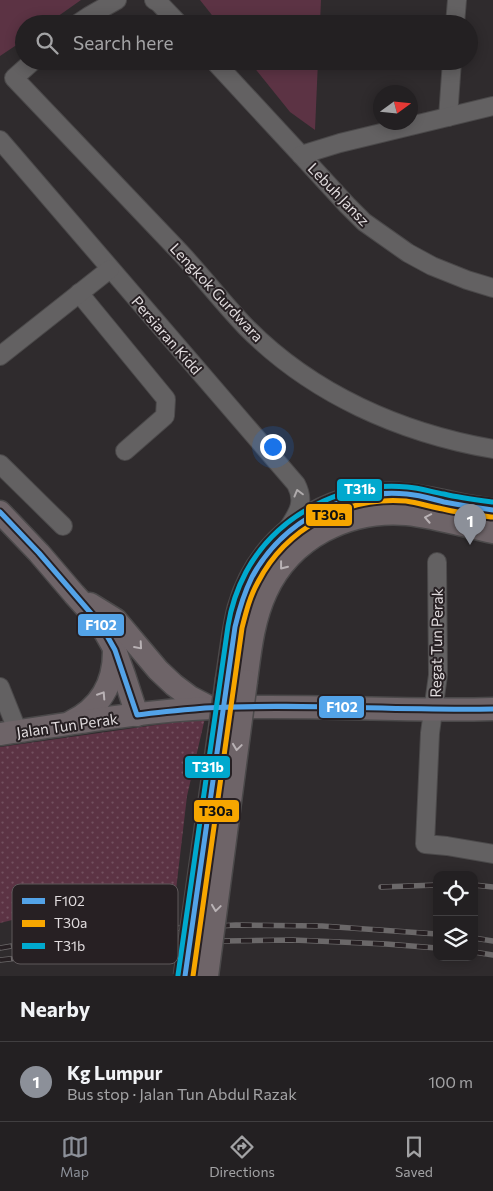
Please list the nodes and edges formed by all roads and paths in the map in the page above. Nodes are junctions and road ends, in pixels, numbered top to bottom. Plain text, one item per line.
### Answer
1 (117, 0) edge
2 (154, 0) edge
3 (456, 0) edge
4 (91, 15) edge
5 (170, 15) edge
6 (455, 15) edge
7 (23, 70) edge
8 (222, 70) edge
9 (451, 70) edge
10 (493, 106) edge
11 (448, 117) junction
12 (0, 140) edge
13 (302, 155) junction
14 (110, 269) junction
15 (493, 288) edge
16 (79, 293) junction
17 (0, 356) edge
18 (493, 449) edge
19 (125, 451) dead end
20 (0, 464) edge
21 (493, 510) edge
22 (0, 512) edge
23 (63, 526) dead end
24 (493, 532) edge
25 (282, 536) junction
26 (437, 562) dead end
27 (74, 594) junction
28 (114, 650) junction
29 (237, 680) junction
30 (0, 687) edge
31 (211, 708) junction
32 (493, 709) edge
33 (434, 710) junction
34 (137, 715) junction
35 (66, 725) junction
36 (9, 733) edge
37 (493, 854) edge
38 (185, 976) edge
39 (206, 976) edge

1 - 4 street
2 - 5 street
3 - 6 street
7 - 18 street, Lengkok Gurdwara
8 - 13 street, Lebuh Jansz
9 - 11 street
10 - 11 street
11 - 13 street
12 - 14 street, Persiaran Kidd
13 - 15 street, Lebuh Jansz
14 - 16 street
25 -> 14 street, Persiaran Kidd
16 - 17 street
16 - 19 street
20 - 23 street
21 - 25 main road
22 - 27 main road
24 -> 29 main road
25 - 29 main road
26 - 33 street, Regat Tun Perak
27 - 28 main road
27 -> 31 main road
28 - 34 main road
35 -> 28 main road
29 - 38 main road, bridge
29 -> 39 main road, bridge
30 - 36 street
31 - 33 main road, Jalan Tun Perak
31 - 34 main road, Jalan Tun Perak
32 - 33 main road, Jalan Tun Perak
33 - 37 street, Regat Tun Perak
34 - 35 main road, Jalan Tun Perak
35 - 36 main road, Jalan Tun Perak

